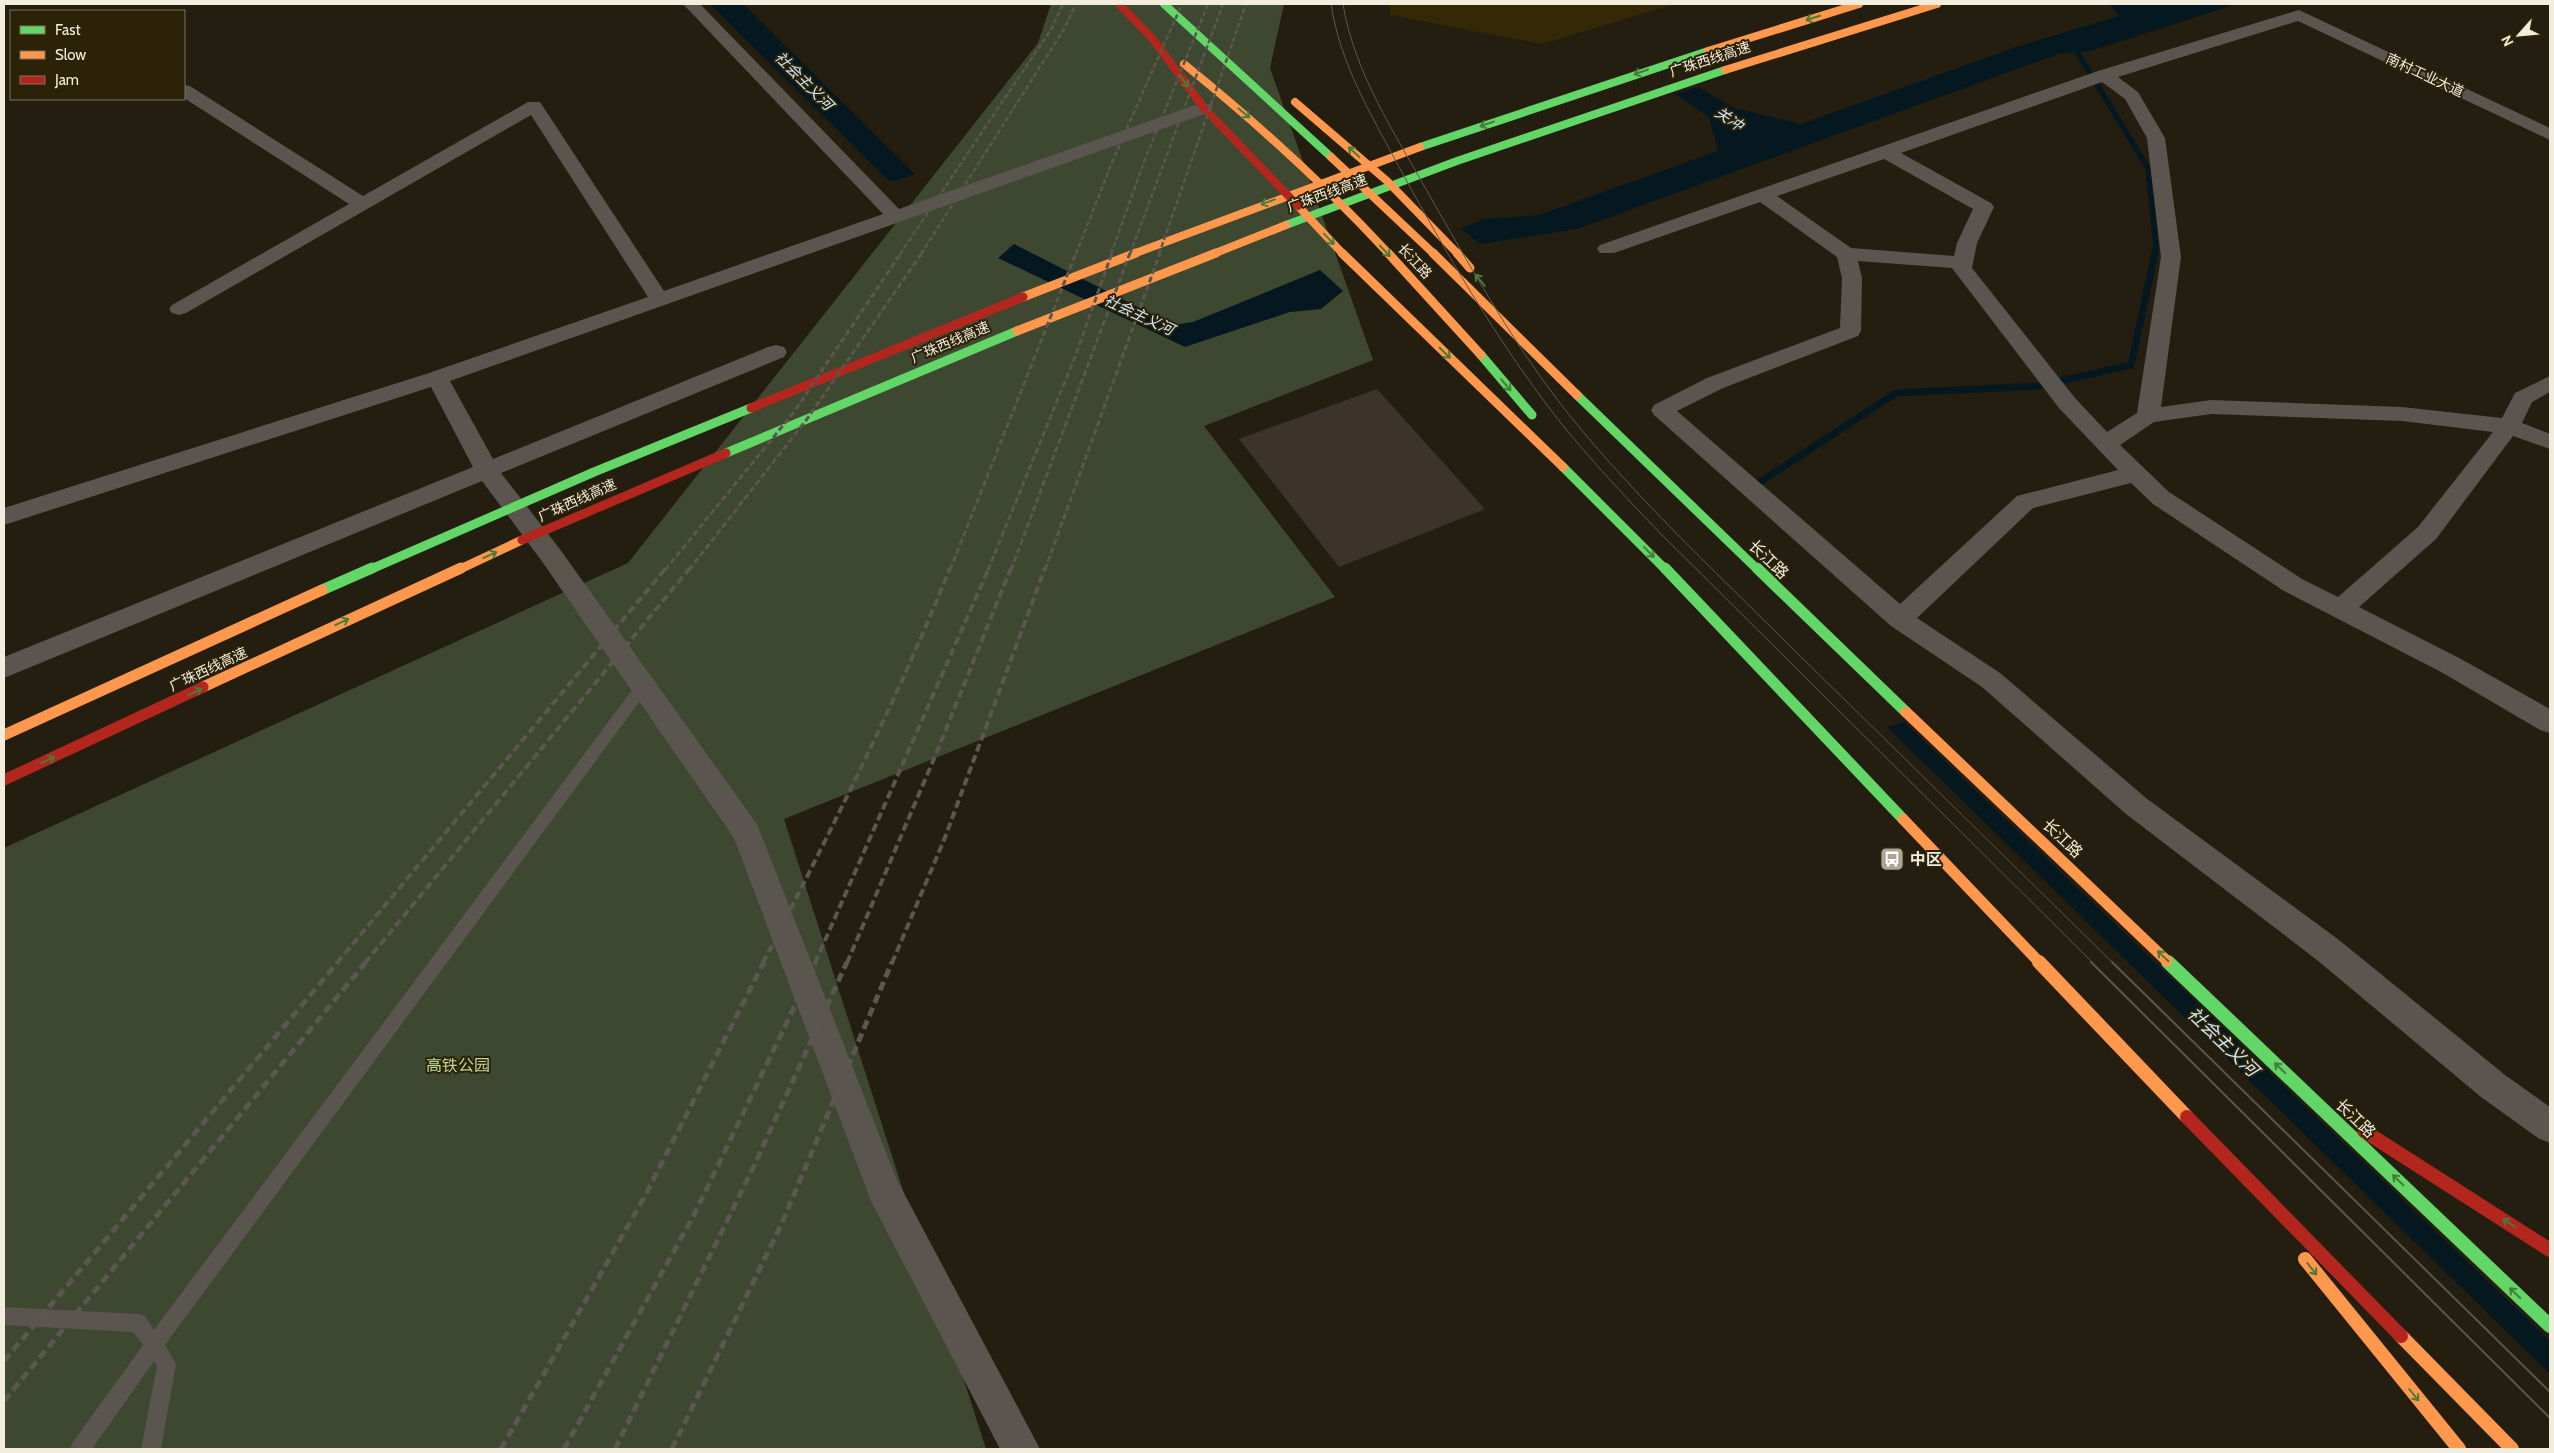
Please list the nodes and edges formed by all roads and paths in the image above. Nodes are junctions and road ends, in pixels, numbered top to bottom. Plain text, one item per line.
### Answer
1 (691, 4) edge
2 (1119, 4) edge
3 (1859, 4) edge
4 (1936, 4) edge
5 (1165, 5) edge
6 (1152, 38) junction
7 (1238, 55) dead end
8 (2104, 76) junction
9 (185, 91) edge
10 (1284, 92) dead end
11 (1204, 108) junction
12 (2550, 134) edge
13 (1886, 152) junction
14 (1764, 195) junction
15 (362, 204) junction
16 (896, 218) junction
17 (1607, 249) dead end
18 (1846, 254) junction
19 (1963, 263) junction
20 (1476, 275) dead end
21 (1488, 290) dead end
22 (660, 300) junction
23 (179, 308) dead end
24 (776, 352) dead end
25 (1554, 373) junction
26 (437, 378) junction
27 (2550, 383) edge
28 (2148, 416) junction
29 (1540, 425) dead end
30 (2509, 426) junction
31 (1553, 440) dead end
32 (2550, 442) edge
33 (2105, 444) junction
34 (486, 470) junction
35 (2134, 474) junction
36 (4, 517) edge
37 (1630, 531) junction
38 (2341, 609) junction
39 (1900, 619) junction
40 (4, 668) edge
41 (643, 686) junction
42 (2550, 722) edge
43 (4, 734) edge
44 (4, 780) edge
45 (2312, 1098) junction
46 (2550, 1127) edge
47 (2217, 1148) junction
48 (2284, 1233) dead end
49 (2296, 1248) dead end
50 (2550, 1250) edge
51 (4, 1316) edge
52 (2550, 1326) edge
53 (154, 1345) junction
54 (80, 1449) edge
55 (151, 1449) edge
56 (1021, 1449) edge
57 (2459, 1449) edge
58 (2512, 1449) edge

1 - 16 street
2 - 6 main road, 长江路
3 -> 43 main road, 广珠西线高速
44 -> 4 main road, 广珠西线高速
5 - 7 main road, 长江路
5 - 25 main road, 长江路
6 -> 11 main road, 长江路
6 -> 29 main road, 长江路
8 - 12 street, 南村工业大道
8 - 13 street
8 - 28 street
9 - 15 street
20 -> 10 main road
11 - 16 street
11 -> 37 main road, 长江路
13 - 14 street
13 - 19 street
14 - 17 street
14 - 18 street
15 - 22 street
15 - 23 street
16 - 22 street
18 - 19 street
18 - 39 street
19 - 33 street
21 - 25 main road, 长江路
22 - 26 street
24 - 34 street
45 -> 25 main road, 长江路
26 - 34 street
26 - 36 street
27 - 30 street
28 - 30 street
28 - 33 street
30 - 32 street
30 - 38 street
31 - 37 main road, 长江路
33 - 35 street
34 - 40 street
34 - 41 street
35 - 38 street
35 - 39 street
37 -> 47 main road, 长江路
38 - 42 street
39 - 46 street
41 - 53 lane
41 - 56 street
50 -> 45 main road
52 -> 45 main road, 长江路
47 - 48 main road
47 - 58 main road, 长江路
49 -> 57 main road
51 - 53 lane
53 - 54 lane
53 - 55 lane

